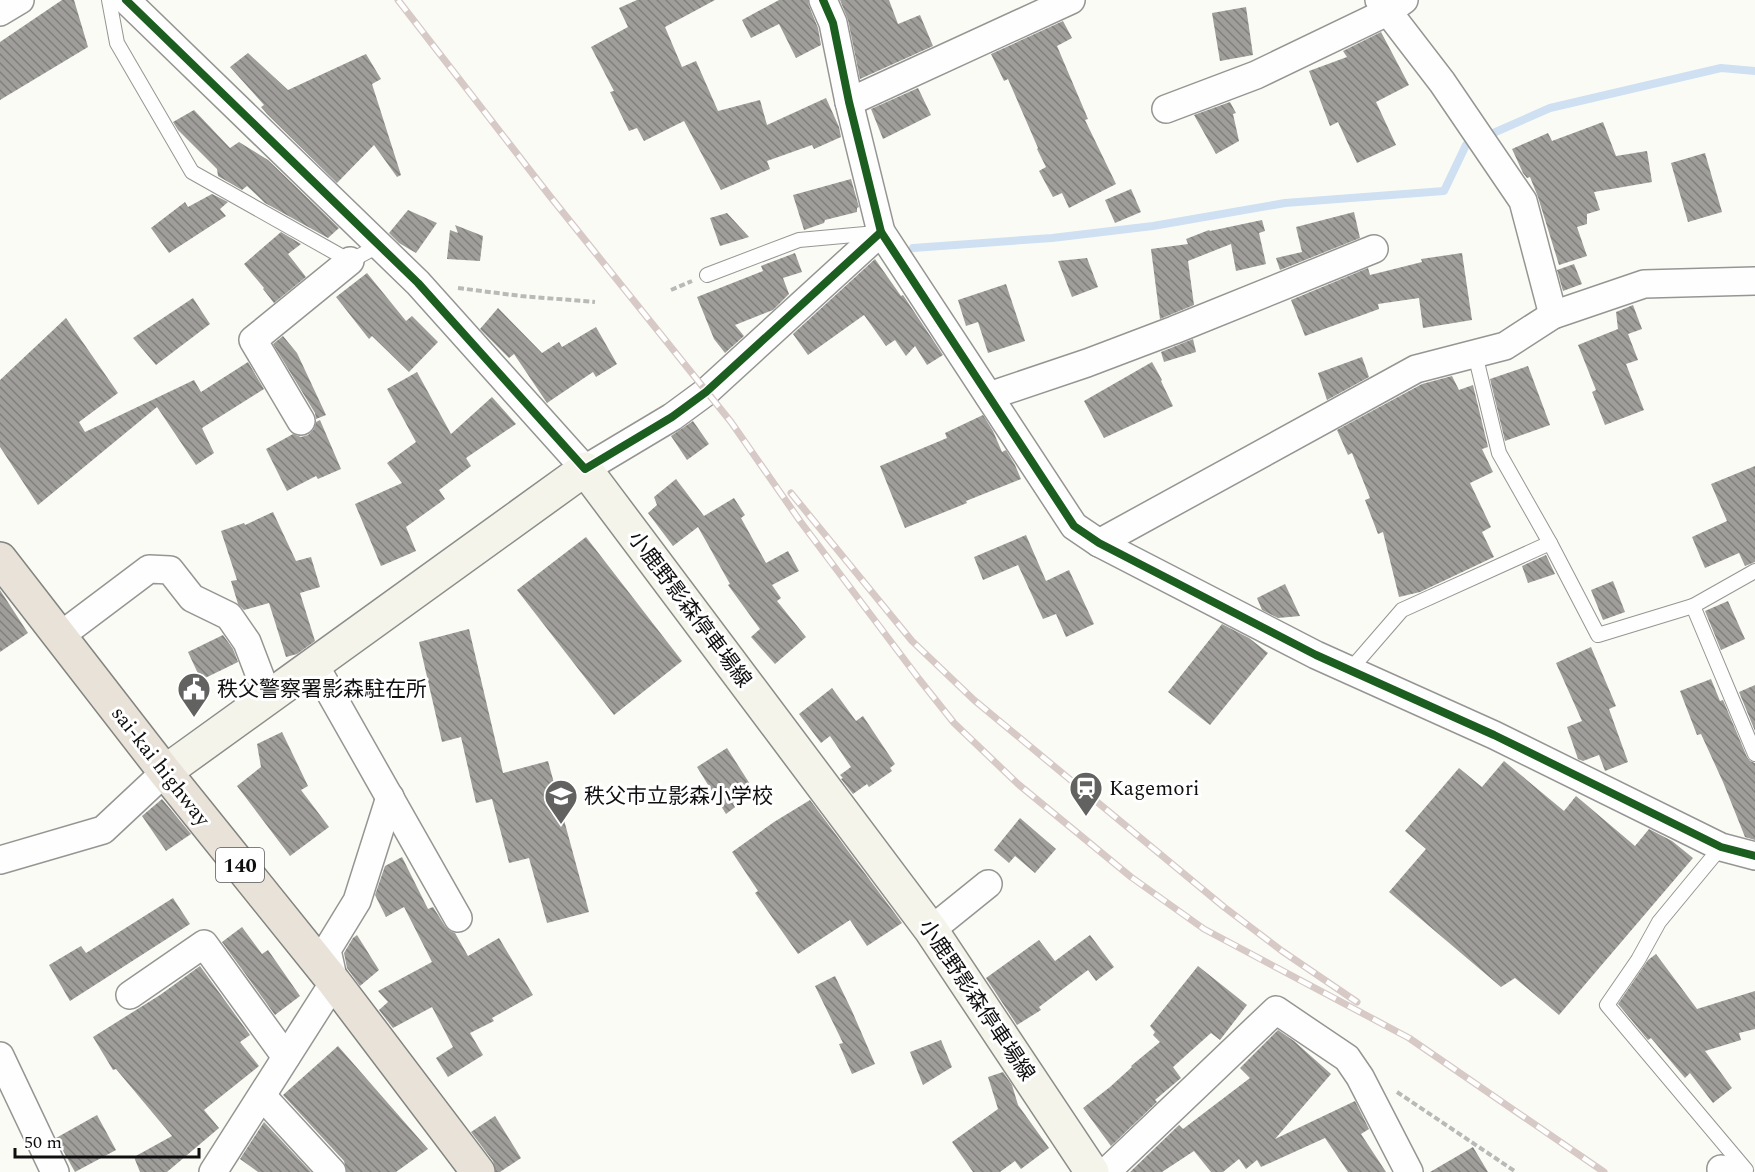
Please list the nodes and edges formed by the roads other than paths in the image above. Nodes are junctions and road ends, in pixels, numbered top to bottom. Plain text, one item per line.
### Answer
1 (20, 0) edge
2 (109, 0) edge
3 (126, 0) edge
4 (822, 0) edge
5 (1071, 0) edge
6 (1390, 4) edge
7 (1040, 6) edge
8 (0, 12) edge
9 (849, 102) junction
10 (1166, 109) dead end
11 (881, 232) junction
12 (380, 245) junction
13 (1374, 249) dead end
14 (350, 261) junction
15 (707, 275) dead end
16 (1755, 281) edge
17 (1553, 315) junction
18 (1475, 354) junction
19 (989, 396) junction
20 (301, 421) dead end
21 (585, 469) junction
22 (1099, 543) junction
23 (1550, 543) junction
24 (0, 559) edge
25 (1755, 571) edge
26 (1693, 606) junction
27 (60, 636) junction
28 (314, 664) junction
29 (1350, 670) junction
30 (268, 697) junction
31 (1755, 754) edge
32 (165, 772) junction
33 (390, 797) junction
34 (1721, 847) junction
35 (1755, 856) edge
36 (0, 860) edge
37 (988, 884) dead end
38 (458, 918) dead end
39 (931, 930) junction
40 (334, 982) junction
41 (130, 995) dead end
42 (0, 1056) edge
43 (286, 1057) junction
44 (262, 1096) junction
45 (1730, 1171) edge
46 (55, 1172) edge
47 (213, 1172) edge
48 (332, 1172) edge
49 (478, 1172) edge
50 (1092, 1172) edge
51 (1106, 1172) edge
52 (1409, 1172) edge

1 - 8 street
2 - 14 lane
3 - 12 street
4 - 9 street
5 - 7 street
6 - 10 street
6 - 17 street
7 - 9 street
9 - 11 street
11 - 15 lane
11 - 19 street
11 - 21 street
12 - 14 lane
12 - 21 street
13 - 19 street
14 - 20 street
16 - 17 street
17 - 18 street
18 - 22 street
18 - 23 lane
19 - 22 street
21 - 28 main road
21 - 39 main road, 小鹿野影森停車場線
22 - 29 street
23 - 26 lane
23 - 29 lane
24 - 27 highway, sai-kai highway / 140
25 - 26 lane
26 - 31 lane
27 - 30 street
27 - 32 highway, sai-kai highway / 140
28 - 30 main road
28 - 33 street
29 - 34 street
30 - 32 main road
32 - 36 street
32 - 40 highway, sai-kai highway / 140
33 - 38 street
33 - 40 street
34 - 35 street
34 - 45 lane
37 - 39 street
39 - 50 main road, 小鹿野影森停車場線
40 - 43 street
40 - 49 highway, sai-kai highway / 140
41 - 43 street
42 - 46 street
43 - 44 street
44 - 47 street
44 - 48 street
51 - 52 street

